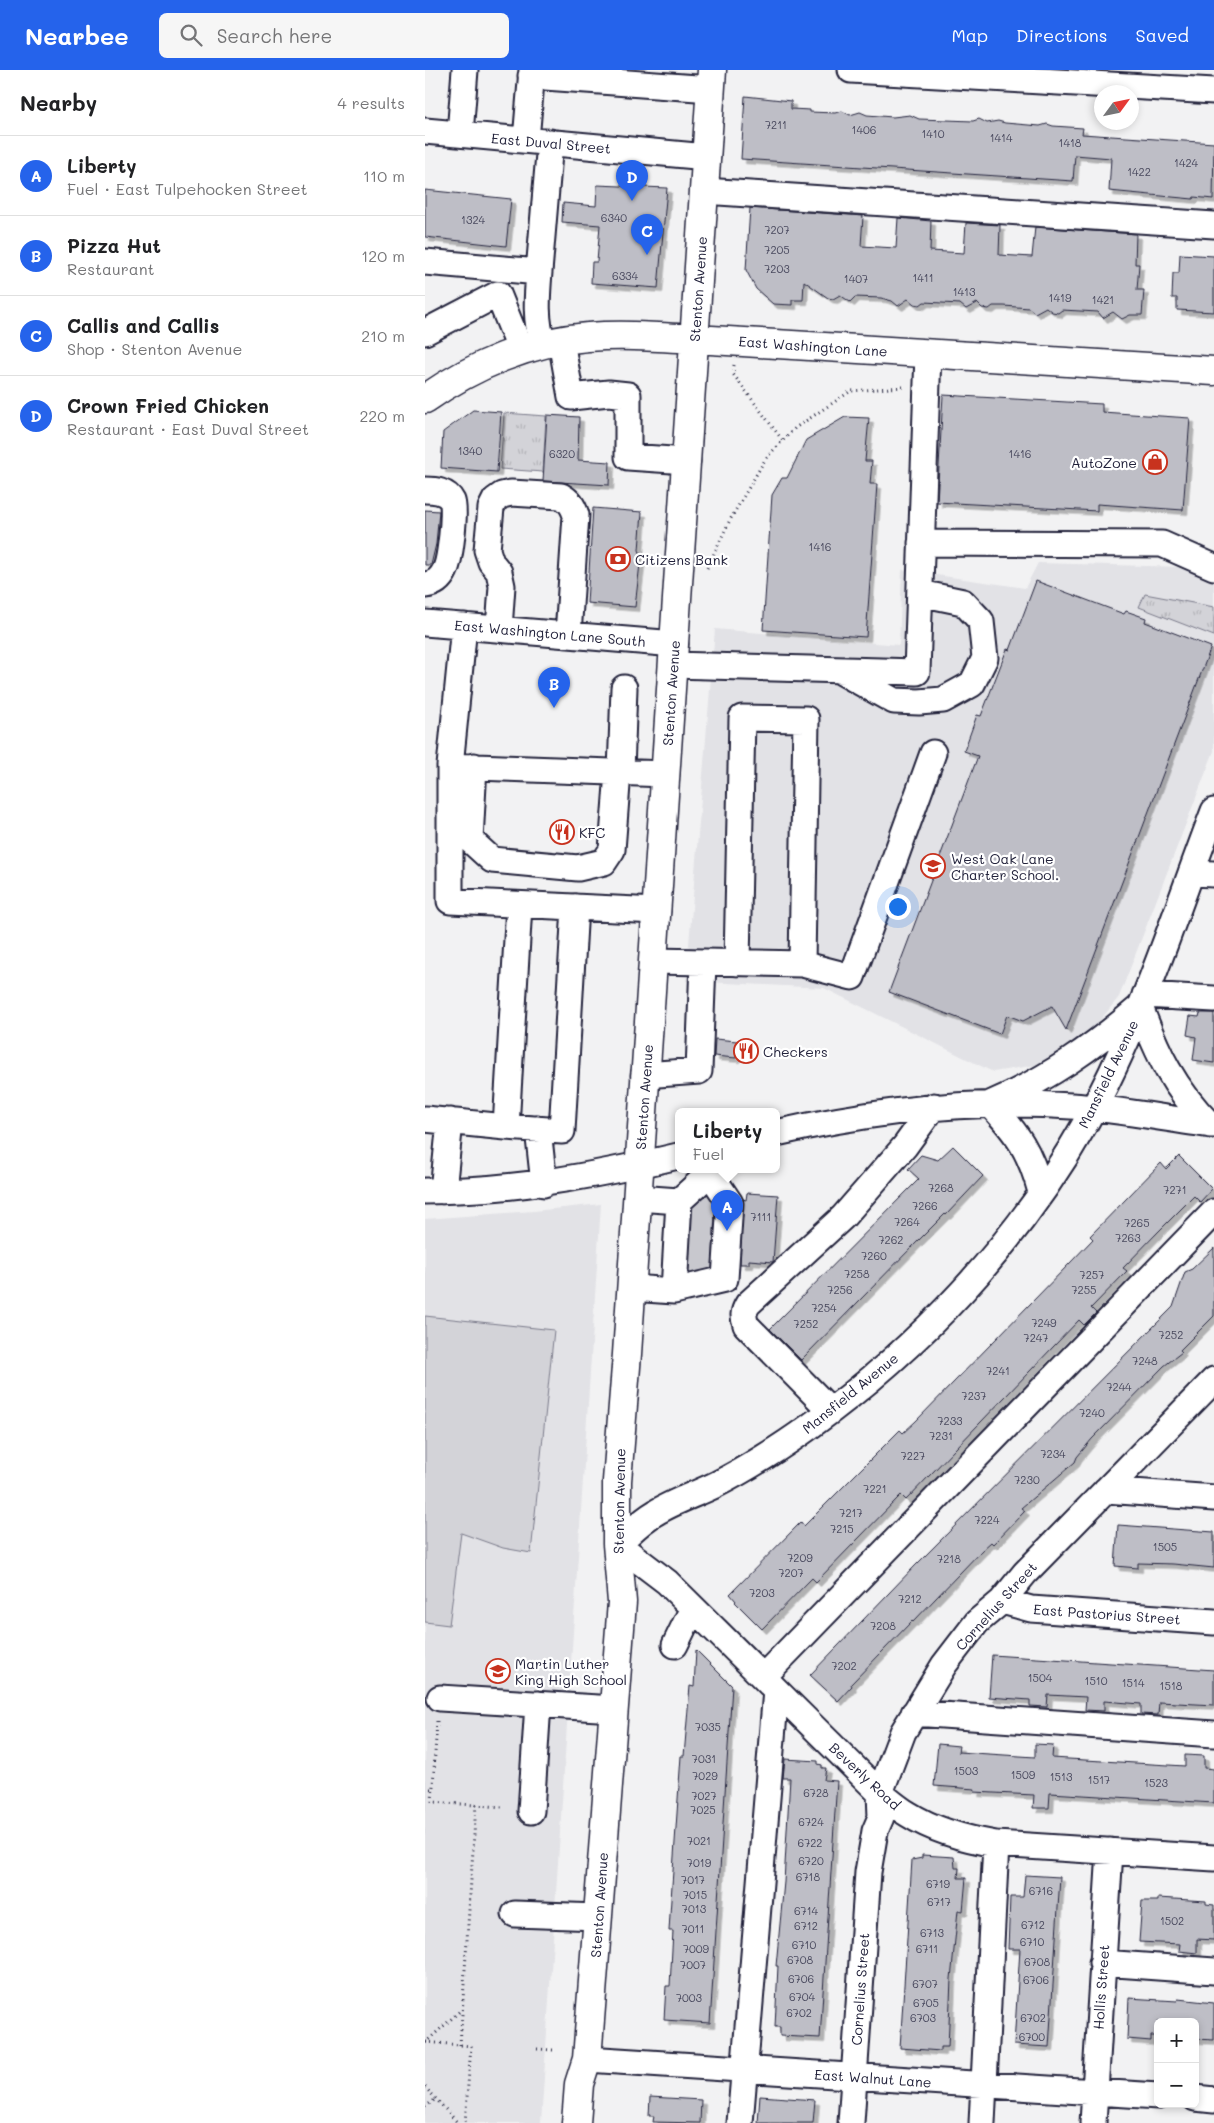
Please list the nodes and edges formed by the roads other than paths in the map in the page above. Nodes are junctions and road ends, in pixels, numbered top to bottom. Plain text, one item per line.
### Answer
1 (465, 70) edge
2 (859, 70) edge
3 (531, 73) edge
4 (712, 80) edge
5 (1214, 91) edge
6 (425, 131) edge
7 (460, 134) junction
8 (538, 141) junction
9 (707, 157) junction
10 (705, 190) junction
11 (1214, 226) edge
12 (425, 262) edge
13 (539, 272) junction
14 (425, 332) edge
15 (695, 338) junction
16 (542, 345) junction
17 (928, 353) junction
18 (1214, 371) edge
19 (425, 399) edge
20 (687, 461) junction
21 (425, 490) edge
22 (921, 543) junction
23 (1214, 567) edge
24 (425, 585) edge
25 (920, 593) junction
26 (425, 623) edge
27 (464, 626) junction
28 (499, 629) junction
29 (568, 635) junction
30 (674, 655) junction
31 (839, 670) junction
32 (624, 688) dead end
33 (933, 753) dead end
34 (462, 766) junction
35 (620, 772) junction
36 (666, 774) junction
37 (1214, 811) edge
38 (1202, 873) edge
39 (519, 904) junction
40 (575, 907) junction
41 (657, 911) junction
42 (653, 961) junction
43 (703, 962) junction
44 (737, 963) junction
45 (801, 964) junction
46 (1214, 999) edge
47 (1142, 1001) junction
48 (645, 1075) junction
49 (989, 1104) junction
50 (934, 1106) junction
51 (1093, 1108) junction
52 (425, 1119) edge
53 (450, 1121) junction
54 (1212, 1125) edge
55 (506, 1127) junction
56 (538, 1129) junction
57 (780, 1132) edge
58 (675, 1157) edge
59 (639, 1165) junction
60 (709, 1173) edge
61 (711, 1173) edge
62 (544, 1184) junction
63 (434, 1191) edge
64 (1041, 1192) junction
65 (637, 1198) junction
66 (1214, 1212) edge
67 (683, 1231) junction
68 (631, 1288) junction
69 (674, 1291) junction
70 (1214, 1380) edge
71 (830, 1410) junction
72 (1106, 1490) junction
73 (1214, 1498) edge
74 (617, 1544) junction
75 (1002, 1601) junction
76 (693, 1608) junction
77 (1214, 1622) edge
78 (675, 1645) dead end
79 (769, 1683) junction
80 (440, 1698) road end
81 (538, 1704) junction
82 (614, 1709) junction
83 (914, 1714) junction
84 (1214, 1734) edge
85 (880, 1793) junction
86 (531, 1811) dead end
87 (996, 1844) junction
88 (1109, 1851) junction
89 (1214, 1858) edge
90 (515, 1914) dead end
91 (598, 1917) junction
92 (1102, 1963) junction
93 (1214, 1971) edge
94 (587, 2059) junction
95 (744, 2069) junction
96 (854, 2076) junction
97 (985, 2085) junction
98 (1095, 2092) junction
99 (1154, 2096) edge
100 (1199, 2098) edge
101 (1214, 2100) edge
102 (576, 2123) edge
103 (740, 2123) edge
104 (851, 2123) edge
105 (982, 2123) edge
106 (1093, 2123) edge

1 - 7 street
2 - 5 street
3 - 4 street
3 - 8 street
4 - 9 main road, Stenton Avenue
6 - 7 street, East Duval Street
7 - 8 street, East Duval Street
8 - 9 street, East Duval Street
8 - 13 street
9 - 10 main road, Stenton Avenue
10 - 11 street
10 - 15 main road, Stenton Avenue
12 - 13 street
13 - 16 street
14 - 16 street
15 - 16 main road, East Washington Lane
15 - 17 main road, East Washington Lane
15 - 20 main road, Stenton Avenue
16 - 19 main road, East Washington Lane
16 - 20 street
17 - 18 main road, East Washington Lane
17 - 22 street
20 - 30 main road, Stenton Avenue
21 - 24 street
22 - 23 street
22 - 25 street
25 - 31 street, East Washington Lane South
25 - 31 street
26 - 27 street, East Washington Lane South
27 - 28 street, East Washington Lane South
27 - 34 street
28 - 29 street, East Washington Lane South
28 - 29 street
29 - 30 street, East Washington Lane South
30 - 31 street, East Washington Lane South
30 - 36 main road, Stenton Avenue
32 - 35 street
33 - 45 street
34 - 35 street
34 - 35 street
34 - 39 street
35 - 36 street
36 - 41 main road, Stenton Avenue
37 - 38 street, Mansfield Avenue
38 - 47 street, Mansfield Avenue
39 - 40 street
39 - 55 street
40 - 41 street
40 - 56 street
41 - 42 main road, Stenton Avenue
42 - 43 street
42 - 48 main road, Stenton Avenue
43 - 44 street
43 - 48 street
44 - 45 street
44 - 45 street
46 - 47 street
47 - 49 street, Mansfield Avenue
47 - 51 street, Mansfield Avenue
47 - 54 street
48 - 59 main road, Stenton Avenue
49 - 50 street
49 - 51 street
49 - 64 street
50 - 57 street
50 - 71 street
51 - 54 street
51 - 64 street, Mansfield Avenue
52 - 53 street
53 - 55 street
53 - 63 street
55 - 56 street
56 - 62 street
58 - 59 street
59 - 62 street
59 - 65 main road, Stenton Avenue
60 - 67 street
61 - 69 street
62 - 63 street
64 - 71 street, Mansfield Avenue
65 - 67 street
65 - 68 main road, Stenton Avenue
66 - 79 street
67 - 69 street
68 - 69 street
68 - 74 main road, Stenton Avenue
70 - 72 street, Cornelius Street
71 - 74 street, Mansfield Avenue
72 - 73 street
72 - 75 street, Cornelius Street
74 - 76 street, Beverly Road
74 - 82 main road, Stenton Avenue
75 - 77 street, East Pastorius Street
75 - 83 street, Cornelius Street
76 - 78 street
76 - 79 street, Beverly Road
79 - 85 street, Beverly Road
79 - 95 street
80 - 81 street
81 - 82 street
81 - 86 street
82 - 91 main road, Stenton Avenue
83 - 84 street
83 - 85 street, Cornelius Street
85 - 87 street, Beverly Road
85 - 96 street, Cornelius Street
87 - 88 street, Beverly Road
87 - 97 street
88 - 89 street, Beverly Road
88 - 92 street, Hollis Street
90 - 91 street
91 - 94 main road, Stenton Avenue
92 - 93 street
92 - 98 street, Hollis Street
94 - 95 street, East Walnut Lane
94 - 102 main road, Stenton Avenue
95 - 96 street, East Walnut Lane
95 - 103 street
96 - 97 street, East Walnut Lane
96 - 104 street, Cornelius Street
97 - 98 street, East Walnut Lane
97 - 105 street
98 - 99 street, East Walnut Lane
98 - 106 street, Hollis Street
100 - 101 street

